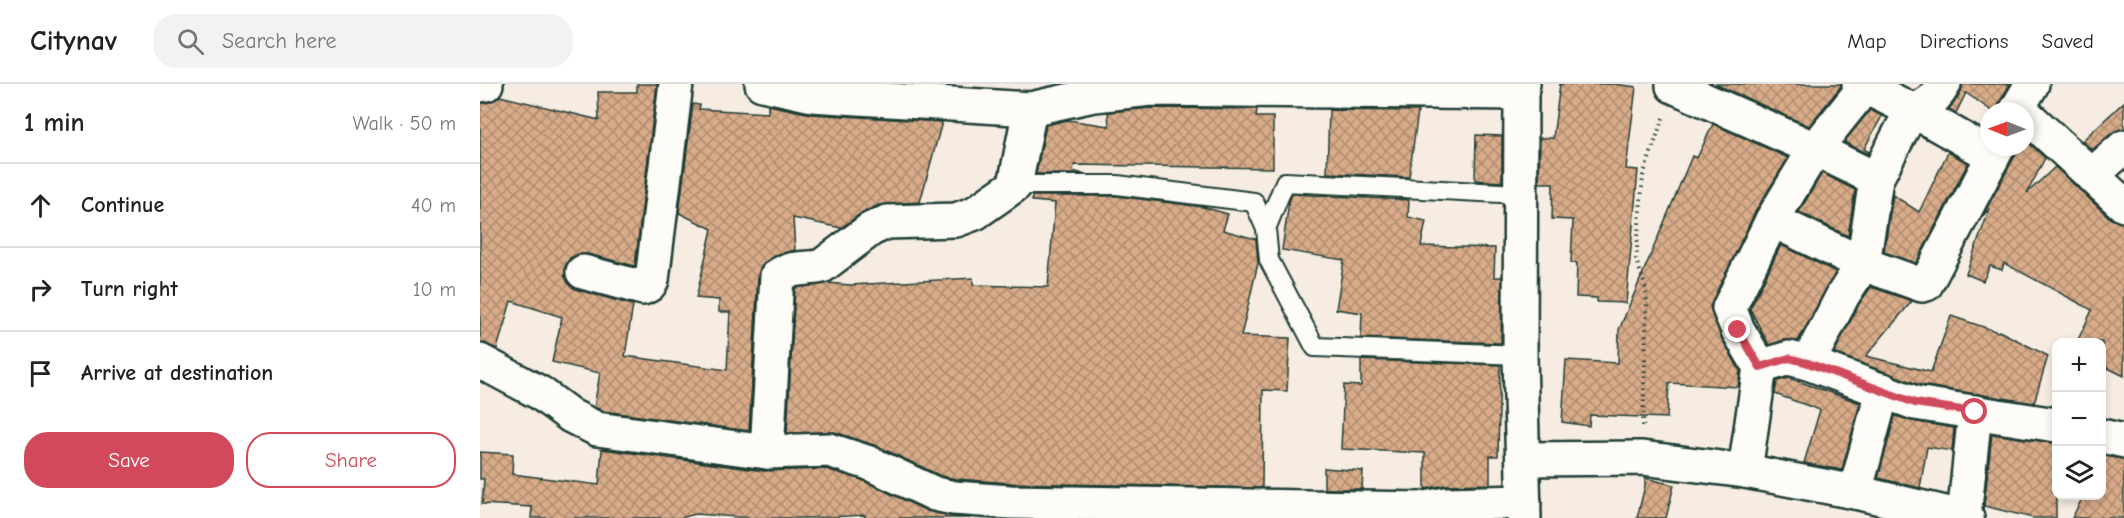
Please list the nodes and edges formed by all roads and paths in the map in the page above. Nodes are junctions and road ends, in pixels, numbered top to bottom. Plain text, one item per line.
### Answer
1 (486, 84) edge
2 (676, 84) edge
3 (762, 84) edge
4 (1944, 84) edge
5 (480, 85) edge
6 (1673, 85) edge
7 (1863, 86) edge
8 (1522, 89) edge
9 (1030, 109) junction
10 (1912, 110) junction
11 (2034, 117) edge
12 (1980, 144) edge
13 (2124, 147) edge
14 (1815, 149) junction
15 (1992, 156) edge
16 (2092, 175) junction
17 (1876, 179) junction
18 (1015, 185) junction
19 (1520, 194) junction
20 (2124, 205) edge
21 (1772, 220) junction
22 (1266, 229) junction
23 (1863, 264) junction
24 (583, 272) dead end
25 (1521, 355) junction
26 (480, 361) edge
27 (1808, 363) junction
28 (1760, 367) junction
29 (1883, 390) junction
30 (1975, 412) junction
31 (2052, 424) edge
32 (2106, 437) edge
33 (2124, 441) edge
34 (767, 452) junction
35 (1642, 458) junction
36 (1524, 459) junction
37 (1745, 471) junction
38 (1855, 492) junction
39 (1010, 510) edge
40 (1524, 510) edge
41 (1422, 513) edge
42 (1966, 517) edge

1 - 5 street
2 - 24 street
3 - 9 street
4 - 10 street
6 - 14 street
6 - 35 path
7 - 10 street
7 - 14 street
8 - 9 street
8 - 19 street
9 - 18 street
10 - 12 street
10 - 17 street
11 - 16 street
13 - 16 street
14 - 17 street
14 - 21 street
15 - 23 street
16 - 20 street
17 - 23 street
18 - 22 lane
18 - 34 street
19 - 22 lane
19 - 25 street
21 - 23 street
21 - 28 street
22 - 25 lane
23 - 27 street
25 - 36 street
26 - 34 street
27 - 28 street
27 - 29 street
28 - 37 street
29 - 30 street
29 - 38 street
30 - 31 street
30 - 42 street
32 - 33 street
34 - 39 street
35 - 36 street
35 - 37 street
36 - 40 street
37 - 38 street
38 - 42 street
39 - 41 street
40 - 41 street

